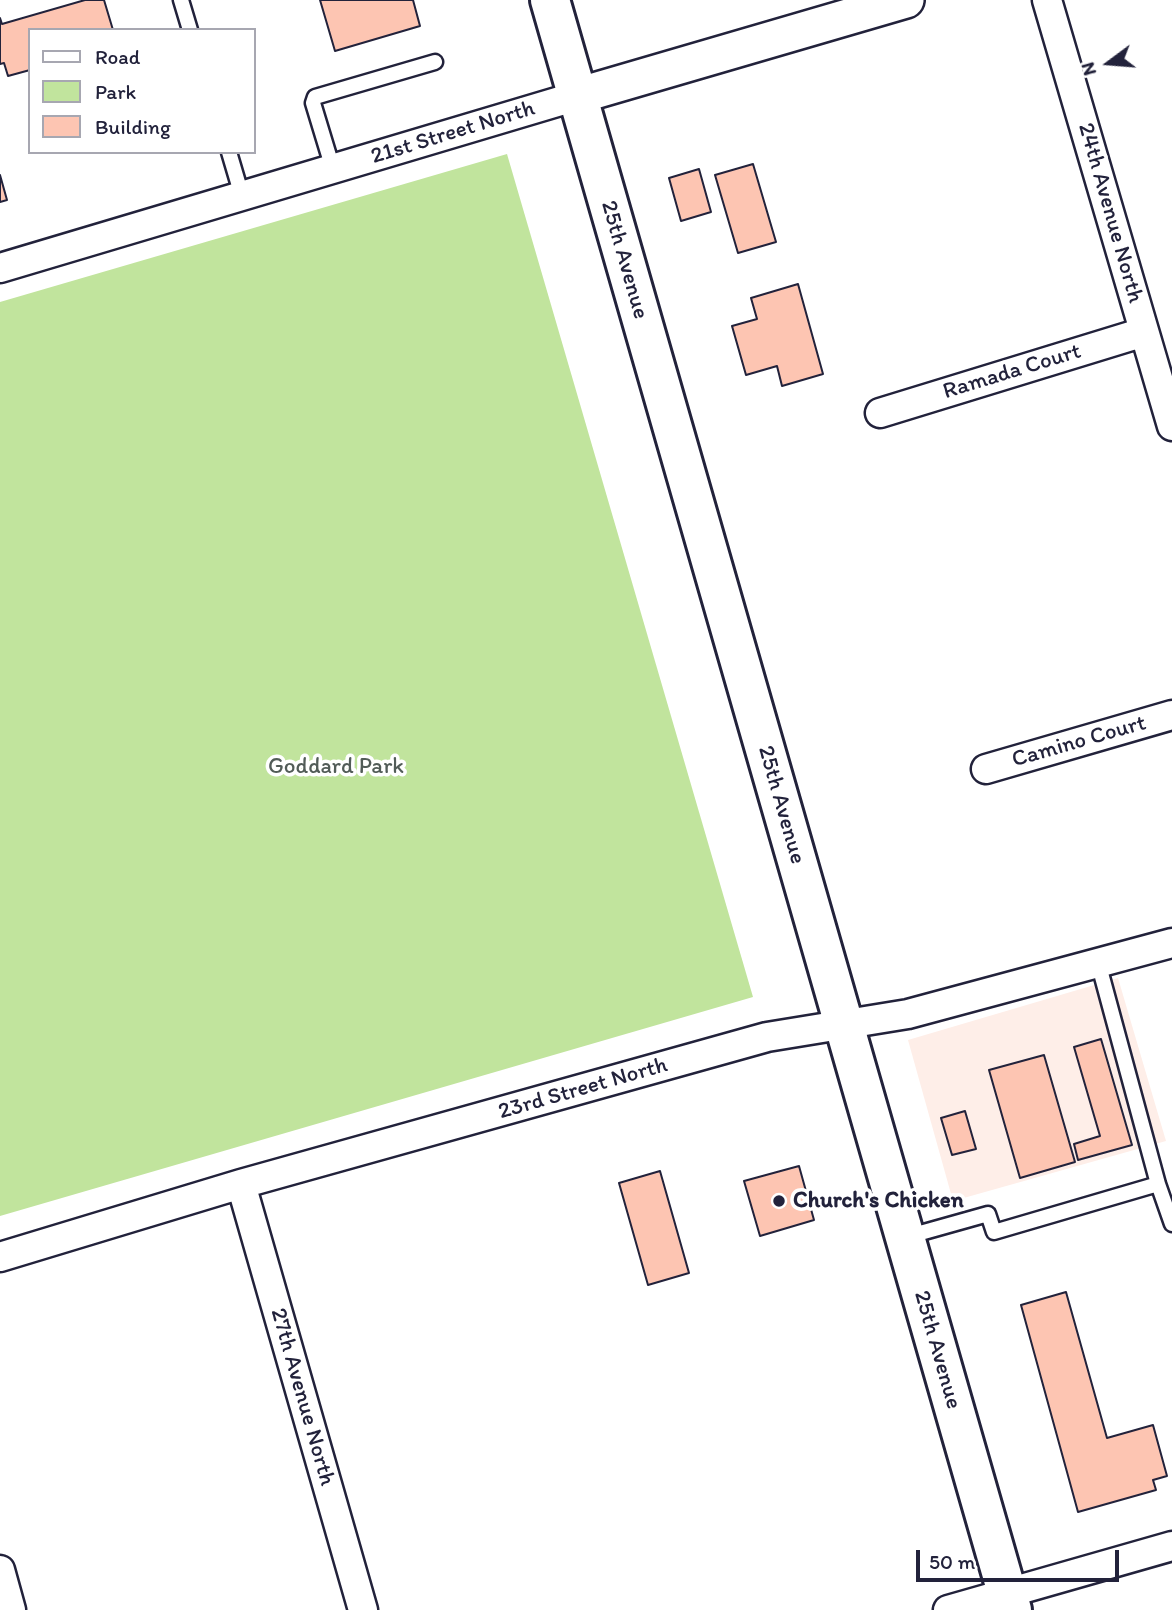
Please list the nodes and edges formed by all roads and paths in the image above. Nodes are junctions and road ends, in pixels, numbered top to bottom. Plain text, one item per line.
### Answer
1 (181, 0) edge
2 (550, 0) edge
3 (906, 0) edge
4 (1047, 0) edge
5 (842, 9) edge
6 (189, 28) edge
7 (435, 62) dead end
8 (577, 96) junction
9 (230, 154) edge
10 (332, 169) junction
11 (242, 196) junction
12 (0, 268) edge
13 (1144, 332) junction
14 (880, 413) dead end
15 (1172, 426) edge
16 (1172, 715) edge
17 (986, 769) dead end
18 (1172, 943) edge
19 (1098, 962) junction
20 (845, 1024) junction
21 (241, 1184) junction
22 (1158, 1184) junction
23 (1172, 1224) edge
24 (904, 1237) junction
25 (0, 1257) edge
26 (1172, 1546) edge
27 (0, 1570) edge
28 (1010, 1602) edge
29 (11, 1610) edge
30 (363, 1610) edge
31 (948, 1610) edge

1 - 6 lane
2 - 8 main road, 25th Avenue
3 - 5 street, 21st Street North
4 - 13 street, 24th Avenue North
5 - 8 street, 21st Street North
7 - 10 lane
8 - 10 street, 21st Street North
8 - 20 main road, 25th Avenue
9 - 11 lane
10 - 11 street, 21st Street North
11 - 12 street, 21st Street North
13 - 14 street, Ramada Court
13 - 15 street, 24th Avenue North
16 - 17 street, Camino Court
18 - 19 street, 23rd Street North
19 - 20 street, 23rd Street North
19 - 22 lane
20 - 21 street, 23rd Street North
20 - 24 main road, 25th Avenue
21 - 25 street, 23rd Street North
21 - 30 street, 27th Avenue North
22 - 23 lane
22 - 24 lane
24 - 28 main road, 25th Avenue
26 - 28 street
27 - 29 street
28 - 31 street

